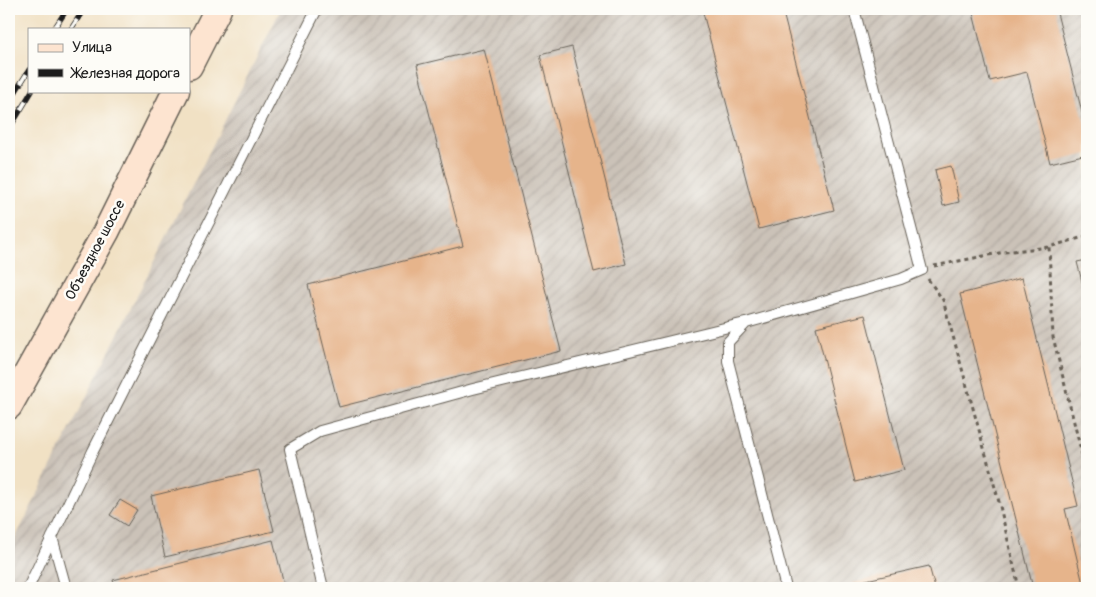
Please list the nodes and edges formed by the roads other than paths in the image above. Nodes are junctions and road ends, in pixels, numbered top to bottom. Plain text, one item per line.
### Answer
1 (218, 9) edge
2 (317, 9) edge
3 (854, 9) edge
4 (190, 64) edge
5 (176, 92) edge
6 (746, 323) junction
7 (9, 406) edge
8 (52, 537) junction
9 (28, 588) edge
10 (66, 588) edge
11 (323, 588) edge
12 (786, 588) edge

1 - 4 main road
2 - 8 lane
3 - 6 lane
5 - 7 main road, Объездное шоссе
6 - 11 lane
6 - 12 lane
8 - 9 lane
8 - 10 lane

